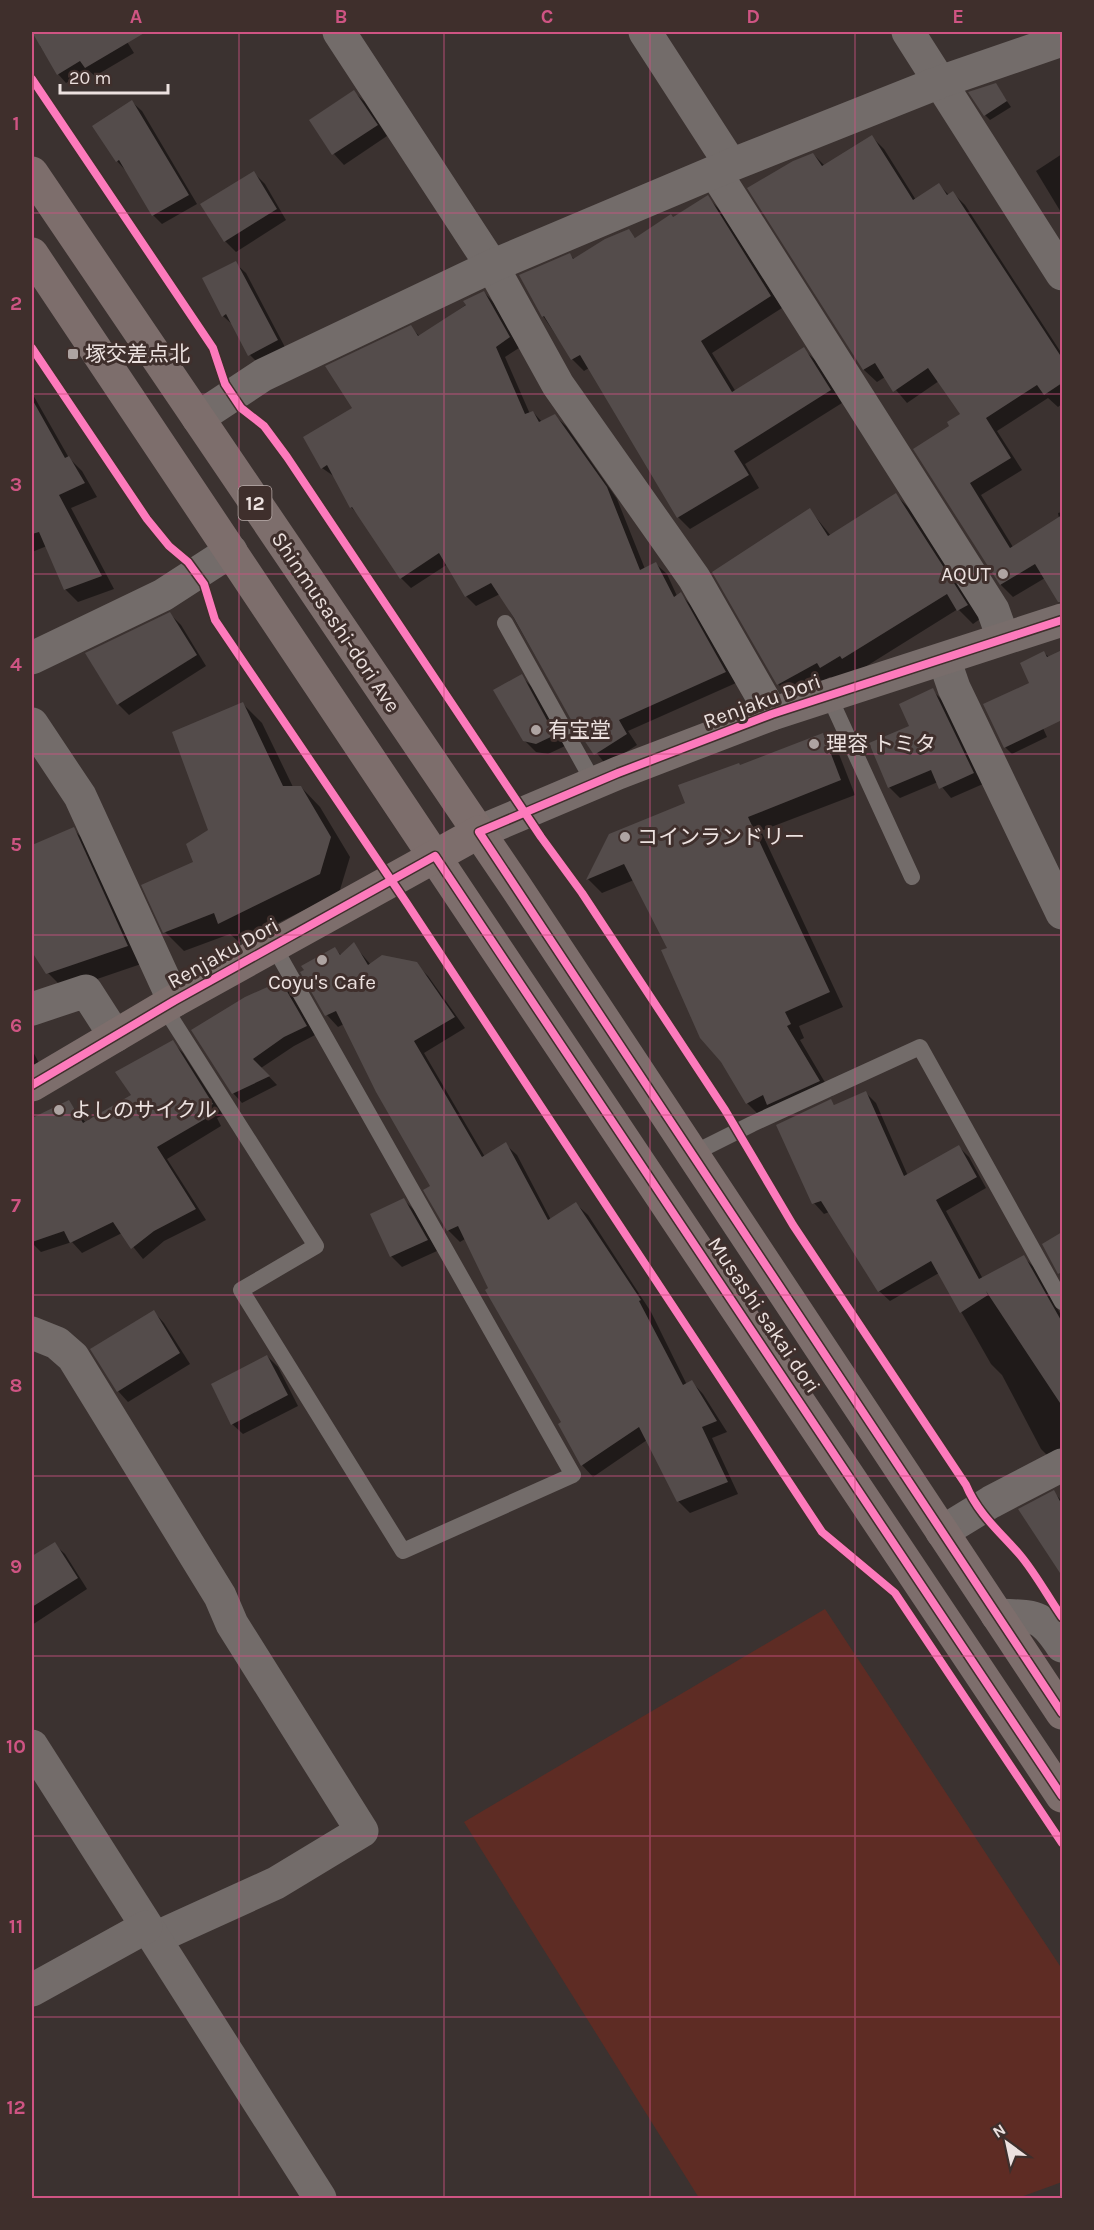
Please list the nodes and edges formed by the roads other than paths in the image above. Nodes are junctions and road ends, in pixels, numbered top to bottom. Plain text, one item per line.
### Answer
1 (339, 32) edge
2 (645, 32) edge
3 (908, 32) edge
4 (1054, 39) edge
5 (940, 82) junction
6 (723, 169) junction
7 (32, 173) edge
8 (32, 256) edge
9 (492, 266) junction
10 (1062, 274) edge
11 (198, 418) junction
12 (231, 551) junction
13 (1062, 620) edge
14 (505, 623) dead end
15 (1002, 638) junction
16 (32, 658) edge
17 (944, 659) junction
18 (829, 696) junction
19 (772, 714) junction
20 (32, 724) edge
21 (594, 783) junction
22 (479, 832) junction
23 (435, 856) junction
24 (912, 877) dead end
25 (1062, 913) edge
26 (273, 945) junction
27 (169, 1004) junction
28 (32, 1008) edge
29 (115, 1036) junction
30 (32, 1085) edge
31 (692, 1154) junction
32 (1062, 1302) edge
33 (32, 1333) edge
34 (1062, 1465) edge
35 (942, 1532) junction
36 (997, 1615) junction
37 (1062, 1646) edge
38 (1062, 1713) edge
39 (32, 1746) edge
40 (1062, 1796) edge
41 (150, 1932) junction
42 (32, 1990) edge
43 (320, 2199) edge

1 - 9 street
2 - 6 street
3 - 5 street
4 - 5 street
5 - 6 street
5 - 10 street
6 - 9 street
6 - 15 street
7 - 11 main road, Shinmusashi-dori Ave / 12
8 - 12 main road, 12
9 - 11 street
9 - 19 street
11 - 22 main road, Shinmusashi-dori Ave / 12
12 - 16 street
12 - 23 main road, 12
13 - 15 main road, Renjaku Dori
14 - 21 lane
15 - 17 main road, Renjaku Dori
17 - 18 main road, Renjaku Dori
17 - 25 street
18 - 19 main road, Renjaku Dori
18 - 24 lane
19 - 21 main road, Renjaku Dori
20 - 27 street
21 - 22 main road, Renjaku Dori
22 - 23 main road, Renjaku Dori
22 - 31 main road, Musashi sakai dori / 12
23 - 26 main road, Renjaku Dori
23 - 40 main road, Musashi sakai dori / 12
26 - 27 main road, Renjaku Dori
26 - 27 lane
27 - 29 main road, Renjaku Dori
28 - 29 street
29 - 30 main road, Renjaku Dori
31 - 32 lane
31 - 35 main road, Musashi sakai dori / 12
33 - 41 street
34 - 35 street
35 - 36 main road, Musashi sakai dori / 12
36 - 37 street
36 - 38 main road, Musashi sakai dori / 12
39 - 41 street
41 - 42 street
41 - 43 street

